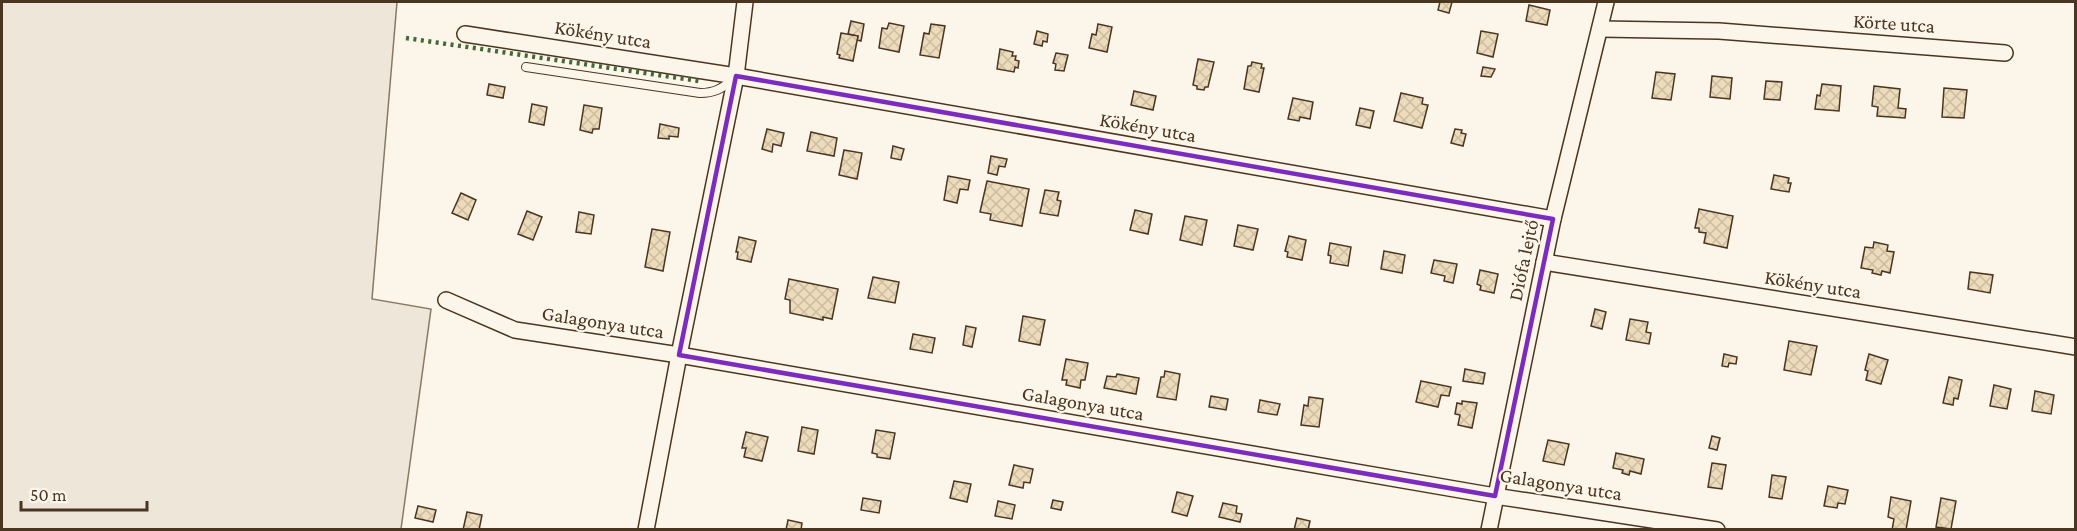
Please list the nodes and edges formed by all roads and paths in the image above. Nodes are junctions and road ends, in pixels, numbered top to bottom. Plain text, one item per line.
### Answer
1 (745, 2) edge
2 (1606, 2) edge
3 (1601, 29) junction
4 (465, 34) dead end
5 (2005, 53) dead end
6 (526, 67) dead end
7 (736, 76) junction
8 (1554, 219) junction
9 (1544, 262) junction
10 (446, 300) dead end
11 (2076, 347) edge
12 (679, 355) junction
13 (1495, 496) junction
14 (646, 530) edge
15 (1489, 530) edge
16 (1718, 530) edge

1 - 7 street
2 - 3 street, Diófa lejtő
3 - 5 street, Körte utca
3 - 8 street, Diófa lejtő
4 - 7 street, Kökény utca
6 - 7 lane
7 - 8 street, Kökény utca
7 - 12 street
8 - 9 street, Diófa lejtő
9 - 11 street, Kökény utca
9 - 13 street, Diófa lejtő
10 - 12 street, Galagonya utca
12 - 13 street, Galagonya utca
12 - 14 street
13 - 15 street, Diófa lejtő
13 - 16 street, Galagonya utca

